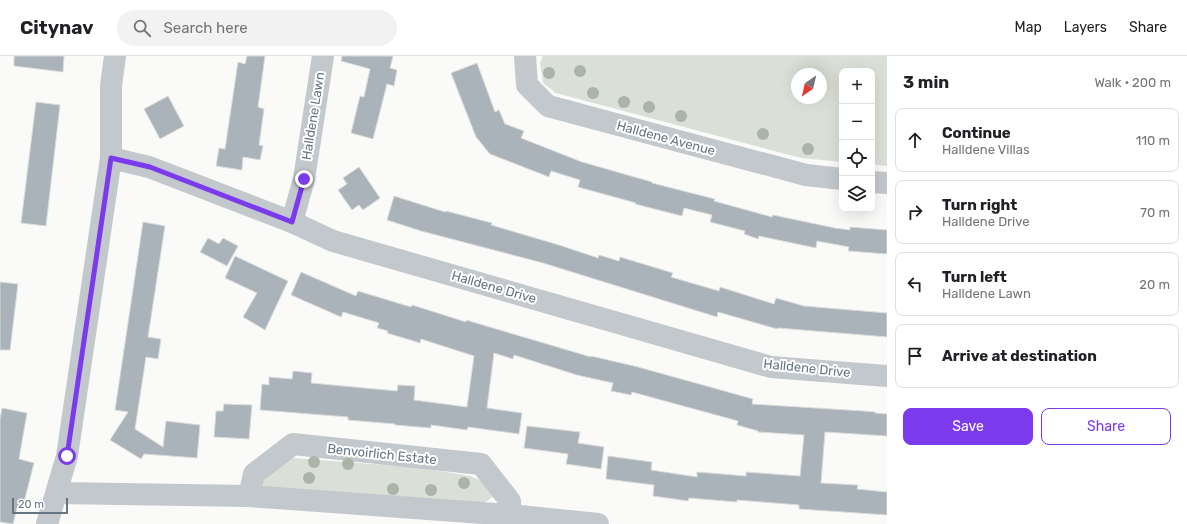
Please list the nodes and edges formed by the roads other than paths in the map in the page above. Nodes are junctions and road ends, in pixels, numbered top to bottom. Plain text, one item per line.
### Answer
1 (115, 56) edge
2 (323, 56) edge
3 (525, 56) edge
4 (111, 158) junction
5 (839, 179) edge
6 (875, 182) edge
7 (887, 183) edge
8 (292, 222) junction
9 (887, 376) edge
10 (57, 493) junction
11 (249, 496) junction
12 (510, 515) junction
13 (47, 524) edge
14 (598, 524) edge

1 - 4 street
2 - 8 street, Halldene Lawn
3 - 5 street, Halldene Avenue
4 - 8 street, Halldene Drive
4 - 10 street
6 - 7 street
8 - 9 street, Halldene Drive
10 - 11 street
10 - 13 street
11 - 12 street
11 - 12 street, Benvoirlich Estate
12 - 14 street

